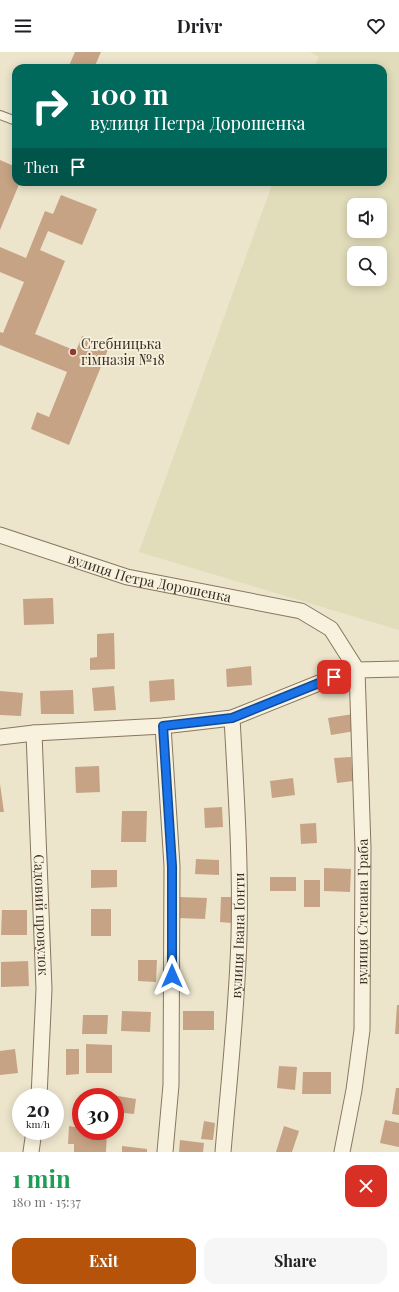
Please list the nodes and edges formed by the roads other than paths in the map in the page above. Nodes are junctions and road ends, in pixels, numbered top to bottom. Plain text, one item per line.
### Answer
1 (0, 115) edge
2 (12, 120) edge
3 (0, 535) edge
4 (399, 669) edge
5 (357, 670) junction
6 (232, 718) junction
7 (163, 726) junction
8 (34, 733) junction
9 (0, 737) edge
10 (39, 1088) edge
11 (33, 1140) edge
12 (31, 1152) edge
13 (165, 1152) edge
14 (223, 1152) edge
15 (342, 1152) edge

1 - 2 lane
3 - 5 street, вулиця Петра Дорошенка
4 - 5 street
5 - 6 street
5 - 15 street, вулиця Степана Граба
6 - 7 street
6 - 14 street, вулиця Івана Ґонти
7 - 8 street
7 - 13 street
8 - 9 street
8 - 10 street, Садовий провулок
11 - 12 street

